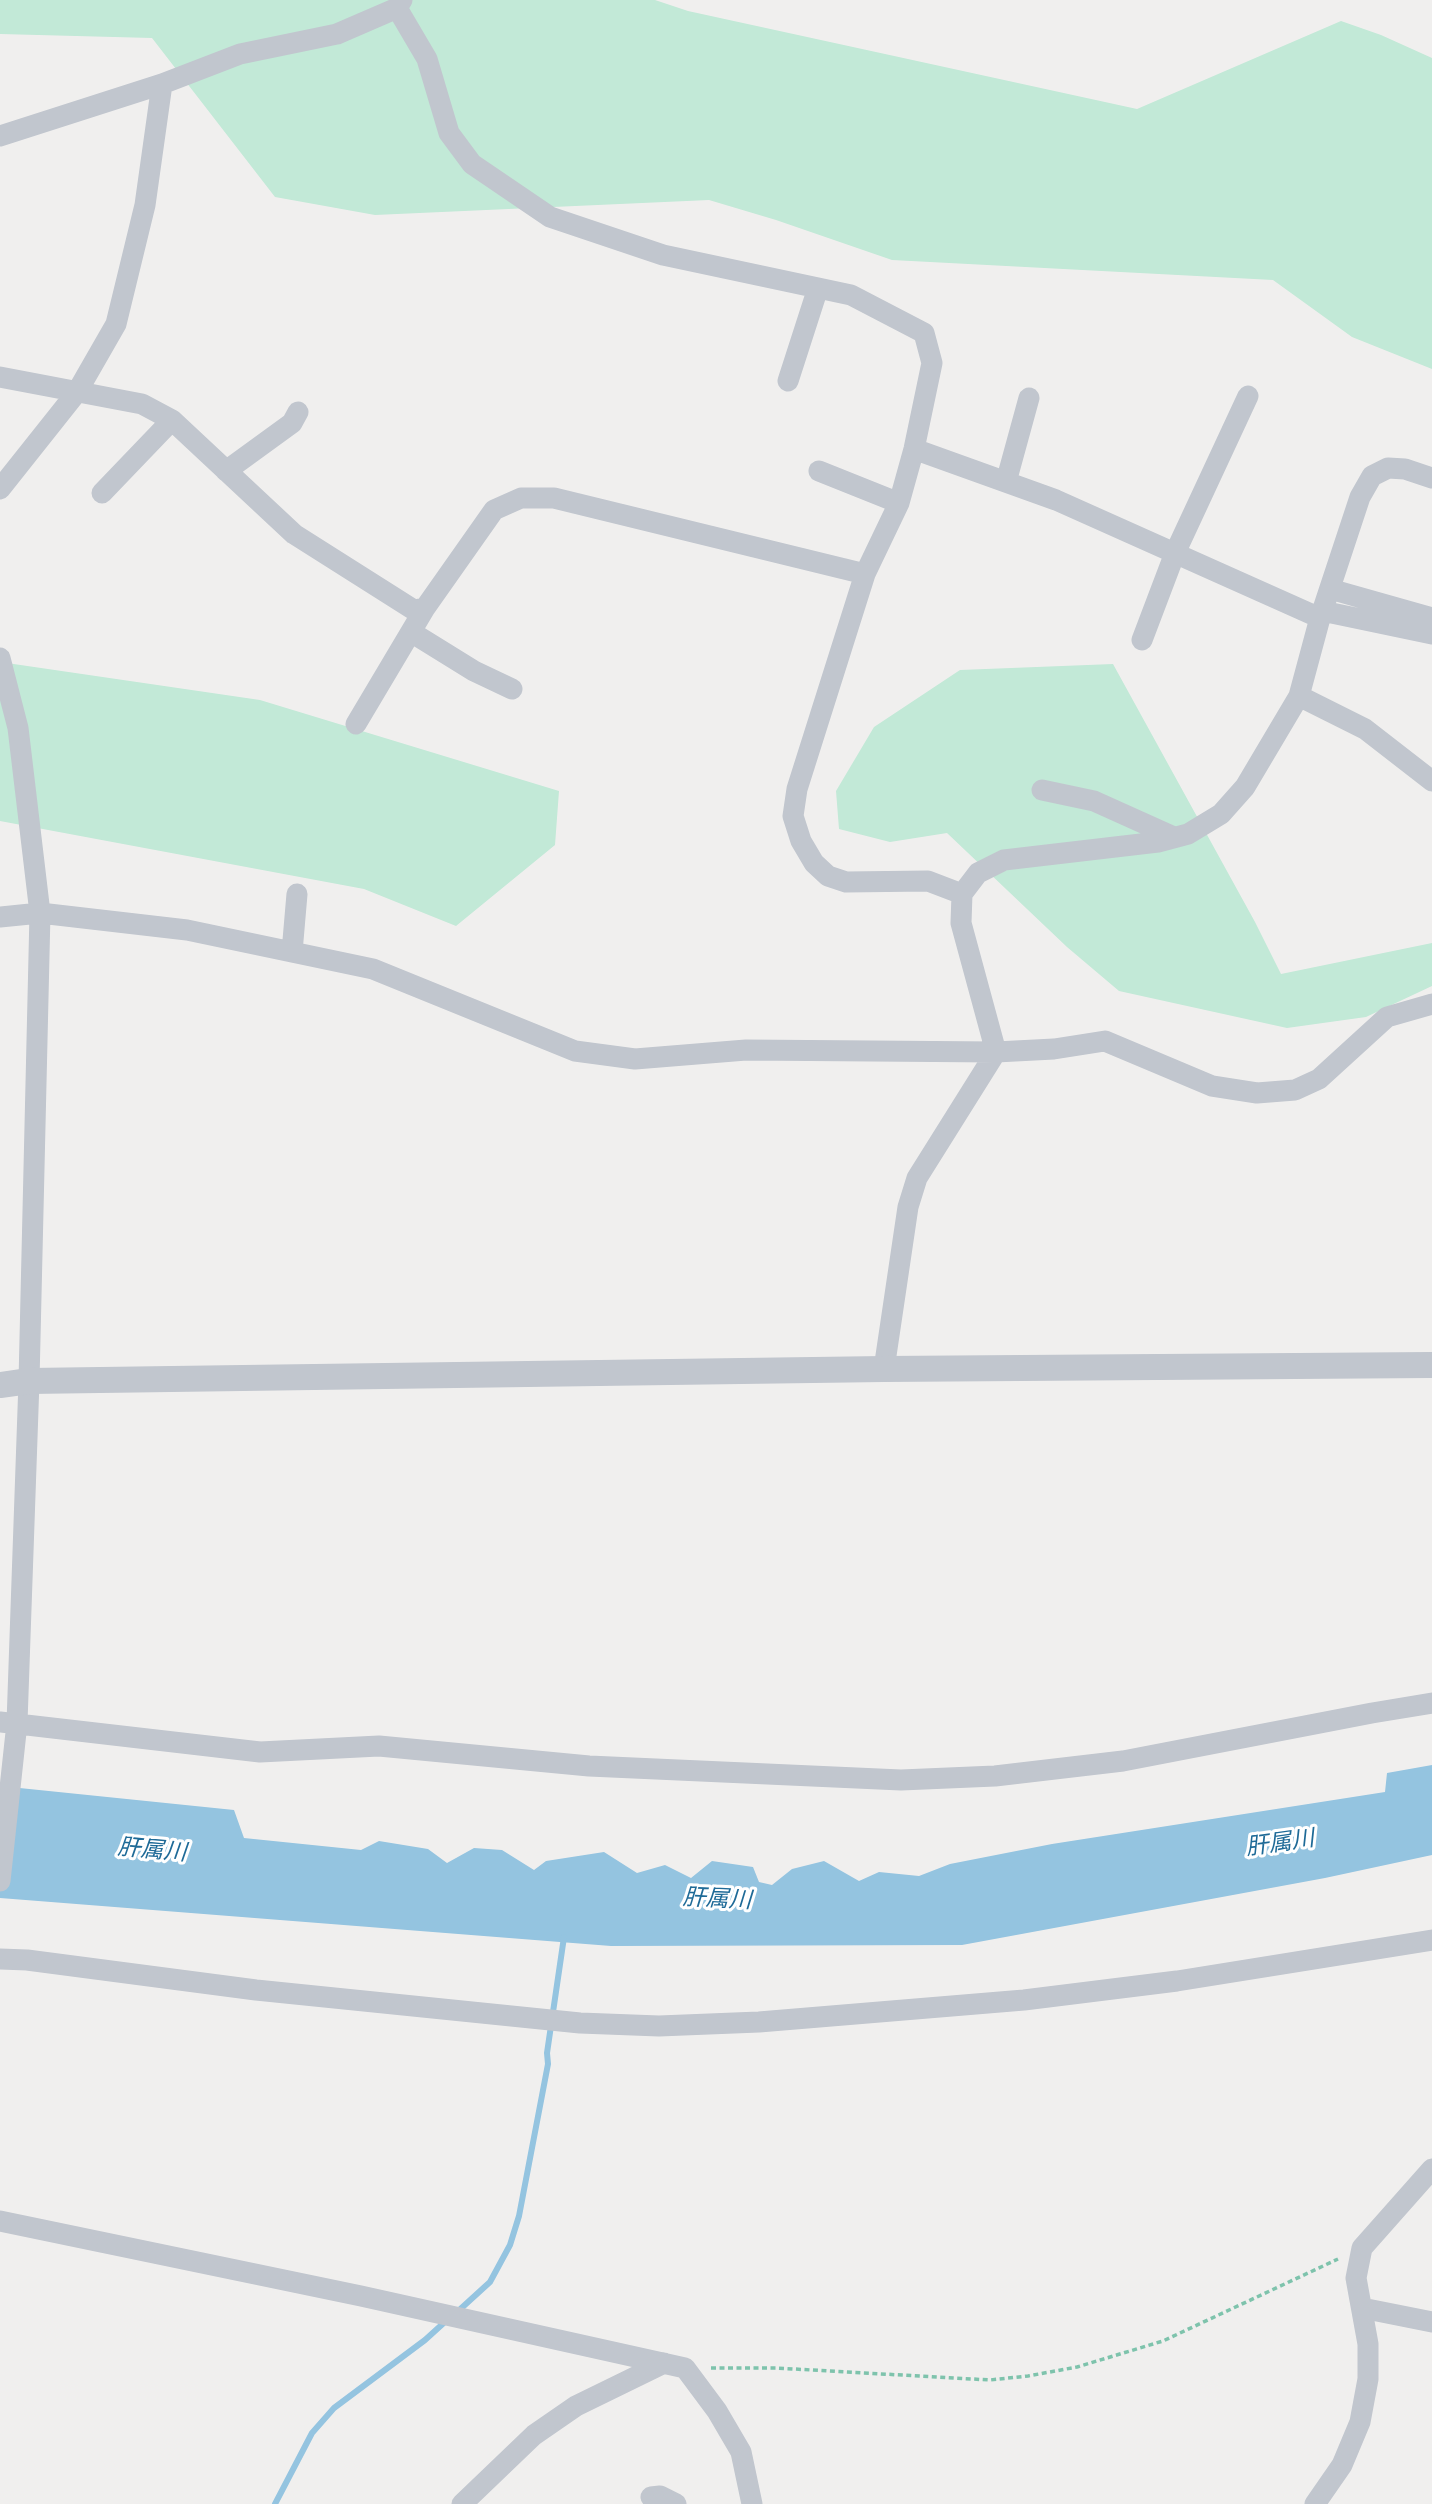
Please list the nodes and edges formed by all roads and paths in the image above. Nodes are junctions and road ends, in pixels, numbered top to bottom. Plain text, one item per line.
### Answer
1 (400, 4) edge
2 (162, 84) junction
3 (0, 136) edge
4 (818, 288) junction
5 (0, 377) edge
6 (788, 381) dead end
7 (77, 392) junction
8 (1248, 396) dead end
9 (1029, 398) dead end
10 (298, 412) dead end
11 (172, 420) junction
12 (914, 449) junction
13 (226, 471) junction
14 (819, 471) dead end
15 (1432, 478) edge
16 (1006, 482) junction
17 (0, 489) edge
18 (102, 493) dead end
19 (899, 503) junction
20 (1175, 553) junction
21 (865, 574) junction
22 (1330, 589) junction
23 (425, 608) junction
24 (1321, 614) junction
25 (1432, 618) edge
26 (411, 632) junction
27 (1432, 634) edge
28 (1142, 640) dead end
29 (0, 658) edge
30 (512, 689) dead end
31 (1299, 696) junction
32 (356, 724) dead end
33 (1432, 781) edge
34 (1042, 790) dead end
35 (1174, 837) junction
36 (296, 894) dead end
37 (962, 894) junction
38 (40, 913) junction
39 (0, 917) edge
40 (292, 952) junction
41 (1432, 1004) edge
42 (996, 1052) junction
43 (1432, 1365) edge
44 (884, 1369) junction
45 (29, 1381) junction
46 (0, 1385) edge
47 (1432, 1703) edge
48 (9, 1722) edge
49 (0, 1881) edge
50 (1432, 1940) edge
51 (0, 1959) edge
52 (1431, 2174) edge
53 (0, 2221) edge
54 (1363, 2248) junction
55 (1362, 2308) junction
56 (1432, 2322) edge
57 (674, 2365) junction
58 (651, 2497) dead end
59 (462, 2504) edge
60 (676, 2504) edge
61 (752, 2504) edge
62 (1315, 2504) edge

1 - 2 street
1 - 4 street
2 - 3 street
2 - 7 street
4 - 6 street
4 - 12 street
5 - 7 street
7 - 11 street
7 - 17 street
8 - 20 street
9 - 16 street
10 - 13 street
11 - 13 street
11 - 18 street
12 - 16 street
12 - 19 street
13 - 23 street
14 - 19 street
15 - 22 street
16 - 20 street
19 - 21 street
20 - 24 street
20 - 28 street
21 - 23 street
21 - 37 street
22 - 24 street
22 - 25 street
23 - 26 street
24 - 27 street
24 - 31 street
26 - 30 street
26 - 32 street
29 - 38 street
31 - 33 street
31 - 35 street
34 - 35 street
35 - 37 street
36 - 40 street
37 - 42 street
38 - 39 street
38 - 40 street
38 - 45 street
40 - 42 street
41 - 42 street
42 - 44 street
43 - 44 street
44 - 45 street
45 - 46 street
45 - 48 street
47 - 48 street
48 - 49 street
50 - 51 street
52 - 54 street
53 - 57 street
54 - 55 street
54 - 57 path
55 - 56 street
55 - 62 street
57 - 59 street
57 - 61 street
58 - 60 street

